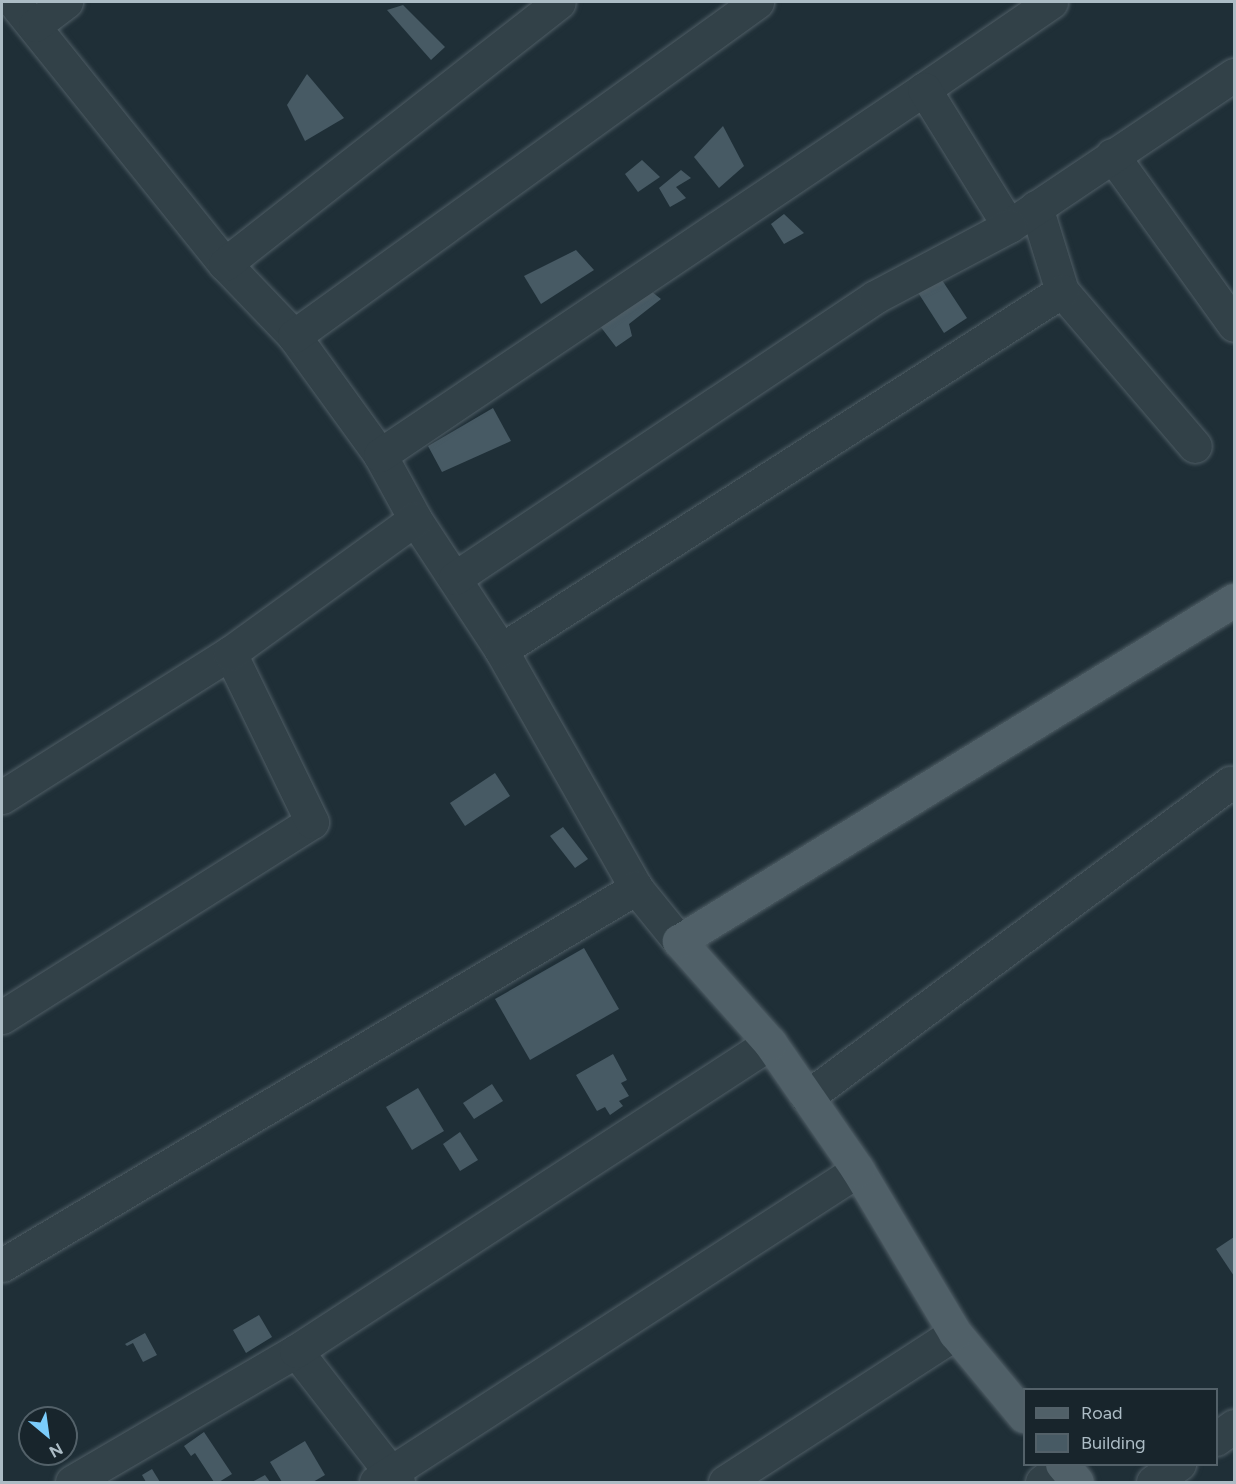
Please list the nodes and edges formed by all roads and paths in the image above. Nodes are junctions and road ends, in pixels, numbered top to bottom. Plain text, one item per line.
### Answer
1 (66, 2) edge
2 (559, 2) edge
3 (757, 2) edge
4 (1051, 2) edge
5 (25, 13) edge
6 (1234, 75) edge
7 (924, 89) junction
8 (1112, 155) junction
9 (1036, 207) junction
10 (1009, 226) junction
11 (225, 264) junction
12 (1062, 291) junction
13 (1229, 305) edge
14 (294, 336) junction
15 (1195, 446) dead end
16 (380, 455) junction
17 (415, 519) junction
18 (455, 578) junction
19 (1234, 600) edge
20 (501, 650) junction
21 (230, 653) junction
22 (1230, 783) dead end
23 (2, 797) edge
24 (636, 888) junction
25 (680, 940) junction
26 (2, 1017) edge
27 (771, 1043) junction
28 (807, 1097) junction
29 (858, 1170) junction
30 (2, 1265) edge
31 (955, 1333) junction
32 (296, 1351) junction
33 (1023, 1415) edge
34 (1234, 1426) edge
35 (1218, 1437) edge
36 (1176, 1466) edge
37 (388, 1479) edge
38 (72, 1482) edge
39 (724, 1482) edge
40 (1153, 1482) edge

1 - 5 street
2 - 11 street
3 - 14 street
4 - 7 street
5 - 11 street
6 - 8 street
7 - 10 street
7 - 16 street
8 - 9 street
8 - 13 street
9 - 10 street
9 - 12 street
10 - 18 street
11 - 14 street
12 - 15 street
12 - 20 street
14 - 16 street
16 - 17 street
17 - 18 street
17 - 21 street
18 - 20 street
19 - 25 main road
20 - 24 street
21 - 23 street
21 - 26 street
22 - 28 street
24 - 25 street
24 - 30 street
25 - 27 main road
27 - 28 main road
27 - 32 street
28 - 29 main road
29 - 31 main road
29 - 37 street
31 - 33 main road
31 - 39 street
32 - 37 street
32 - 38 street
34 - 35 street
36 - 40 street

